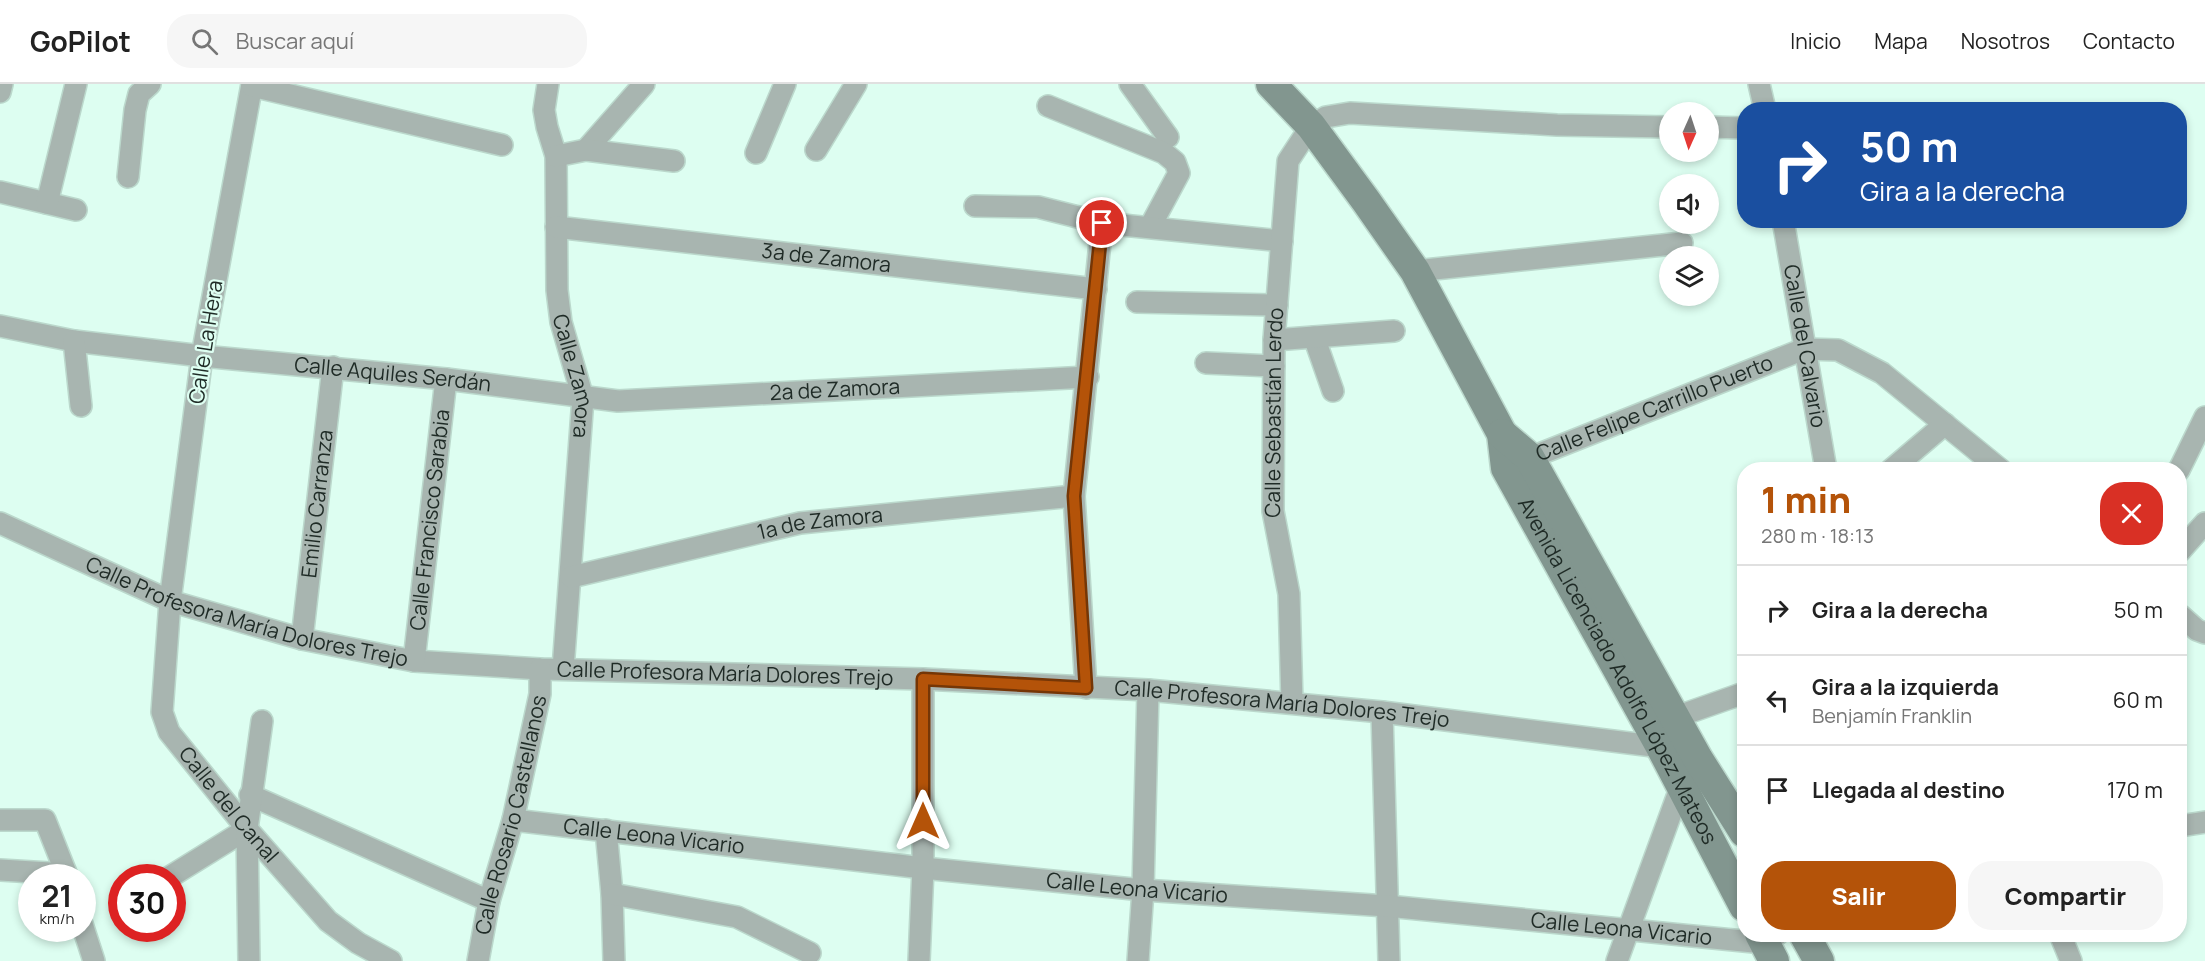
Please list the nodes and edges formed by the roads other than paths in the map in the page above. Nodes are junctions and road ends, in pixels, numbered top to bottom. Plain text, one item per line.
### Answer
1 (2, 84) edge
2 (76, 84) edge
3 (150, 84) edge
4 (548, 84) edge
5 (644, 84) edge
6 (785, 84) edge
7 (856, 84) edge
8 (1130, 84) edge
9 (1271, 84) edge
10 (1759, 84) edge
11 (252, 85) edge
12 (0, 92) edge
13 (1763, 102) edge
14 (1048, 106) dead end
15 (1311, 126) junction
16 (1659, 127) edge
17 (1719, 127) edge
18 (1737, 128) edge
19 (1168, 137) dead end
20 (502, 145) dead end
21 (586, 150) junction
22 (816, 150) dead end
23 (756, 153) dead end
24 (556, 156) junction
25 (674, 161) dead end
26 (128, 177) dead end
27 (0, 192) edge
28 (46, 203) junction
29 (975, 206) dead end
30 (76, 210) dead end
31 (1102, 223) junction
32 (556, 226) junction
33 (1150, 227) junction
34 (1785, 228) edge
35 (1282, 241) junction
36 (1682, 243) dead end
37 (1415, 271) junction
38 (1096, 289) junction
39 (1137, 302) dead end
40 (1277, 305) junction
41 (0, 326) edge
42 (1394, 331) dead end
43 (1314, 337) junction
44 (1274, 340) junction
45 (74, 341) junction
46 (1804, 349) junction
47 (202, 356) junction
48 (1206, 363) dead end
49 (1274, 366) junction
50 (333, 367) junction
51 (1088, 377) junction
52 (446, 379) junction
53 (1333, 392) dead end
54 (584, 398) junction
55 (81, 406) dead end
56 (2205, 417) edge
57 (1945, 424) junction
58 (1518, 462) junction
59 (1825, 462) edge
60 (1900, 462) edge
61 (1991, 462) edge
62 (2183, 462) edge
63 (1074, 496) junction
64 (0, 523) edge
65 (2205, 523) edge
66 (2187, 543) edge
67 (571, 577) junction
68 (170, 601) junction
69 (2187, 620) edge
70 (2201, 631) edge
71 (302, 639) junction
72 (2205, 651) edge
73 (414, 661) junction
74 (540, 669) junction
75 (563, 669) junction
76 (923, 679) junction
77 (1086, 688) junction
78 (1148, 690) junction
79 (1737, 698) edge
80 (1292, 703) junction
81 (1382, 712) junction
82 (262, 721) dead end
83 (1680, 740) junction
84 (1681, 786) junction
85 (250, 795) junction
86 (1737, 818) edge
87 (0, 820) edge
88 (513, 820) junction
89 (2205, 822) edge
90 (2187, 825) edge
91 (247, 829) junction
92 (606, 830) junction
93 (62, 864) edge
94 (186, 867) edge
95 (923, 868) junction
96 (0, 870) edge
97 (18, 872) edge
98 (1143, 890) junction
99 (1737, 893) edge
100 (612, 894) junction
101 (489, 901) junction
102 (1387, 906) junction
103 (1628, 930) junction
104 (1737, 940) edge
105 (88, 942) edge
106 (1808, 942) edge
107 (2063, 942) edge
108 (810, 953) dead end
109 (94, 961) edge
110 (249, 961) edge
111 (391, 961) edge
112 (478, 961) edge
113 (614, 961) edge
114 (919, 961) edge
115 (1138, 961) edge
116 (1389, 961) edge
117 (1617, 961) edge
118 (1819, 961) edge
119 (2071, 961) edge

1 - 12 street
2 - 28 street
3 - 26 street
4 - 24 street, Calle Zamora
5 - 21 street
6 - 23 street
7 - 22 street
8 - 19 street
9 - 15 street, Avenida Licenciado Adolfo López Mateos
10 - 13 street
11 - 20 street
11 - 47 street, Calle La Hera
14 - 33 street
15 - 16 street
15 - 35 street, Calle Sebastián Lerdo
15 - 37 street, Avenida Licenciado Adolfo López Mateos
17 - 18 street
21 - 24 street
21 - 25 street
24 - 32 street, Calle Zamora
27 - 28 street
28 - 30 street
29 - 31 street
31 - 33 street
31 - 38 street
32 - 38 street, 3a de Zamora
32 - 54 street, Calle Zamora
33 - 35 street
34 - 46 street, Calle del Calvario
35 - 40 street, Calle Sebastián Lerdo
36 - 37 street
37 - 58 street, Avenida Licenciado Adolfo López Mateos
38 - 51 street
39 - 40 street
40 - 44 street, Calle Sebastián Lerdo
41 - 45 street, Calle Aquiles Serdán
42 - 43 street
43 - 44 street
43 - 53 street
44 - 49 street, Calle Sebastián Lerdo
45 - 47 street, Calle Aquiles Serdán
45 - 55 street
46 - 57 street
46 - 58 street, Calle Felipe Carrillo Puerto
46 - 59 street, Calle del Calvario
47 - 50 street, Calle Aquiles Serdán
47 - 68 street, Calle La Hera
48 - 49 street
49 - 80 street, Calle Sebastián Lerdo
50 - 52 street, Calle Aquiles Serdán
50 - 71 street, Emilio Carranza
51 - 54 street, 2a de Zamora
51 - 63 street
52 - 54 street, Calle Aquiles Serdán
52 - 73 street, Calle Francisco Sarabia
54 - 67 street, Calle Zamora
56 - 62 street
57 - 60 street
57 - 61 street
58 - 83 street, Avenida Licenciado Adolfo López Mateos
63 - 67 street, 1a de Zamora
63 - 77 street
64 - 68 street, Calle Profesora María Dolores Trejo
65 - 66 street
67 - 75 street, Calle Zamora
68 - 71 street, Calle Profesora María Dolores Trejo
68 - 91 street, Calle del Canal
69 - 70 street
70 - 72 street
71 - 73 street, Calle Profesora María Dolores Trejo
73 - 74 street, Calle Profesora María Dolores Trejo
74 - 75 street, Calle Profesora María Dolores Trejo
74 - 88 street, Calle Rosario Castellanos
75 - 76 street, Calle Profesora María Dolores Trejo
76 - 77 street, Calle Profesora María Dolores Trejo
76 - 95 street
77 - 78 street, Calle Profesora María Dolores Trejo
78 - 80 street, Calle Profesora María Dolores Trejo
78 - 98 street
79 - 83 street
80 - 81 street, Calle Profesora María Dolores Trejo
81 - 83 street, Calle Profesora María Dolores Trejo
81 - 102 street
82 - 85 street
83 - 84 street, Avenida Licenciado Adolfo López Mateos
83 - 86 street, Avenida Licenciado Adolfo López Mateos
84 - 99 street, Avenida Licenciado Adolfo López Mateos
84 - 103 street
85 - 91 street
85 - 101 street
87 - 93 street
88 - 92 street, Calle Leona Vicario
88 - 101 street, Calle Rosario Castellanos
89 - 90 street
91 - 94 street
91 - 110 street
91 - 111 street, Calle del Canal
92 - 95 street, Calle Leona Vicario
92 - 100 street
95 - 98 street, Calle Leona Vicario
95 - 114 street
96 - 97 street
98 - 102 street, Calle Leona Vicario
98 - 115 street
100 - 108 street
100 - 113 street
101 - 112 street, Calle Rosario Castellanos
102 - 103 street, Calle Leona Vicario
102 - 116 street
103 - 104 street, Calle Leona Vicario
103 - 117 street
105 - 109 street
106 - 118 street
107 - 119 street

